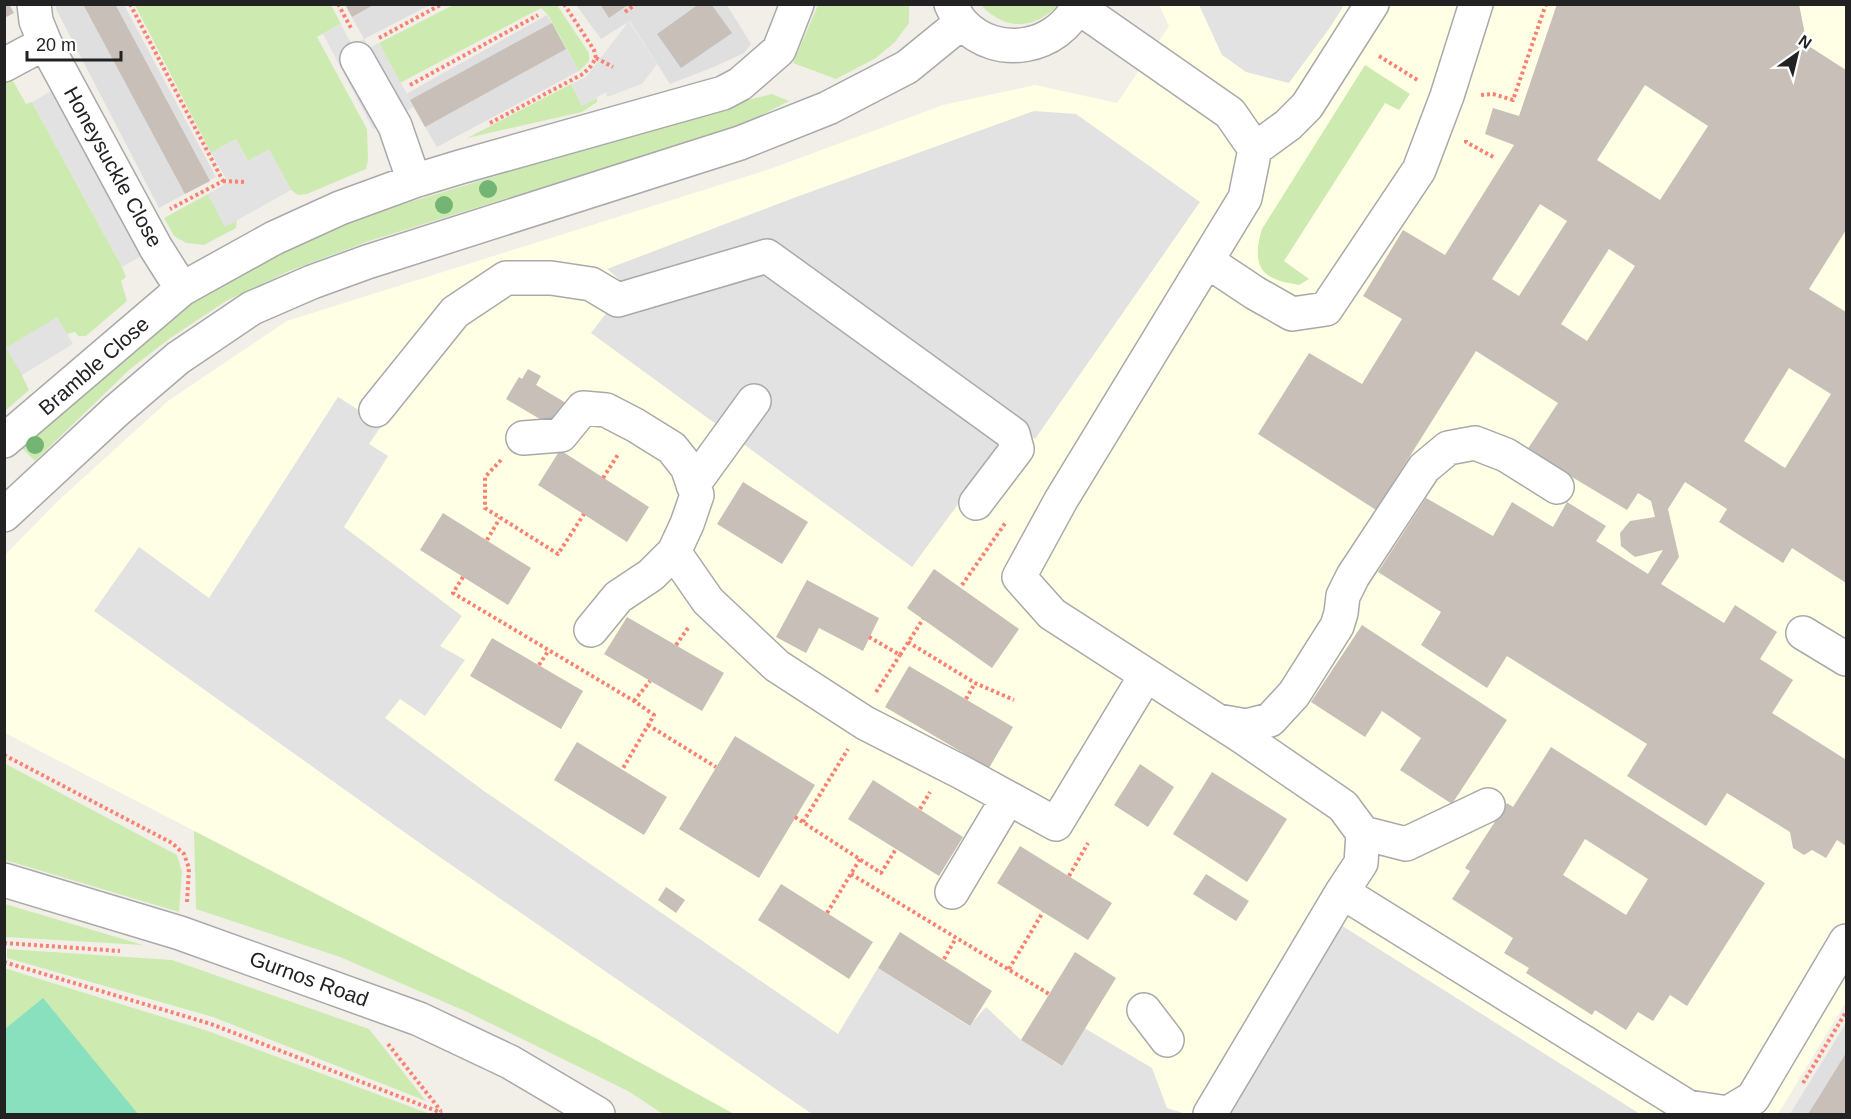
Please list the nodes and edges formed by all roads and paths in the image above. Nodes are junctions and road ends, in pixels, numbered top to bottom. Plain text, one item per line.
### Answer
1 (34, 4) edge
2 (130, 4) edge
3 (338, 4) edge
4 (442, 4) edge
5 (564, 4) edge
6 (636, 4) edge
7 (797, 4) edge
8 (1372, 4) edge
9 (1476, 4) edge
10 (1546, 4) edge
11 (1078, 6) edge
12 (625, 12) dead end
13 (956, 14) edge
14 (538, 15) dead end
15 (348, 23) dead end
16 (45, 43) junction
17 (1378, 56) dead end
18 (596, 58) junction
19 (357, 59) joint
20 (4, 65) edge
21 (613, 67) dead end
22 (1421, 83) dead end
23 (1477, 95) dead end
24 (380, 99) junction
25 (481, 127) dead end
26 (1464, 134) dead end
27 (1256, 149) junction
28 (1495, 158) dead end
29 (223, 181) junction
30 (244, 182) dead end
31 (414, 182) junction
32 (143, 223) junction
33 (1207, 261) junction
34 (182, 289) junction
35 (754, 401) dead end
36 (376, 410) dead end
37 (523, 438) joint
38 (4, 441) edge
39 (693, 485) junction
40 (1557, 487) dead end
41 (976, 503) dead end
42 (4, 514) edge
43 (584, 514) dead end
44 (500, 518) junction
45 (1009, 518) dead end
46 (487, 540) dead end
47 (674, 552) junction
48 (463, 577) dead end
49 (962, 585) dead end
50 (923, 619) dead end
51 (591, 630) dead end
52 (1803, 633) dead end
53 (869, 637) dead end
54 (908, 642) junction
55 (549, 650) junction
56 (900, 655) junction
57 (1846, 659) edge
58 (539, 665) dead end
59 (1146, 675) junction
60 (650, 681) dead end
61 (975, 683) junction
62 (966, 699) dead end
63 (1014, 700) dead end
64 (634, 701) junction
65 (862, 721) junction
66 (1218, 721) junction
67 (648, 725) junction
68 (4, 755) edge
69 (716, 767) dead end
70 (622, 770) dead end
71 (1008, 798) junction
72 (1488, 805) dead end
73 (795, 817) dead end
74 (803, 822) junction
75 (1363, 833) junction
76 (1088, 843) dead end
77 (896, 849) dead end
78 (860, 859) junction
79 (851, 874) junction
80 (1068, 876) dead end
81 (4, 880) edge
82 (952, 892) dead end
83 (1342, 892) junction
84 (186, 911) dead end
85 (1043, 912) dead end
86 (827, 913) dead end
87 (956, 938) junction
88 (1846, 940) edge
89 (4, 943) edge
90 (128, 952) dead end
91 (944, 960) dead end
92 (4, 962) edge
93 (1009, 969) junction
94 (1050, 994) dead end
95 (1144, 1010) dead end
96 (1846, 1012) edge
97 (1167, 1040) dead end
98 (387, 1042) dead end
99 (1801, 1086) dead end
100 (442, 1114) edge
101 (598, 1114) edge
102 (1210, 1114) edge

1 - 16 street, Honeysuckle Close
2 - 29 path
3 - 15 path
4 - 19 path
5 - 18 path
6 - 12 path
7 - 31 street, Bramble Close
8 - 27 street
9 - 33 street
10 - 23 path
11 - 13 street
11 - 27 street
13 - 42 street
14 - 24 path
16 - 20 street
16 - 32 street, Honeysuckle Close
17 - 22 path
18 - 21 path
18 - 25 path
19 - 24 street
24 - 31 street
26 - 28 path
27 - 33 street
29 - 30 path
29 - 32 path
31 - 34 street, Bramble Close
32 - 34 street, Honeysuckle Close
33 - 59 street
34 - 38 street, Bramble Close
35 - 39 street
36 - 41 street
37 - 39 street
37 - 44 path
39 - 47 street
40 - 66 street
43 - 44 path
44 - 46 path
45 - 49 path
47 - 51 street
47 - 65 street
48 - 55 path
50 - 54 path
52 - 57 street
53 - 56 path
54 - 56 path
54 - 61 path
55 - 58 path
55 - 64 path
56 - 65 path
59 - 66 street
59 - 71 street
60 - 64 path
61 - 62 path
61 - 63 path
64 - 67 path
65 - 71 street
65 - 74 path
66 - 75 street
67 - 69 path
67 - 70 path
68 - 84 path
71 - 82 street
72 - 75 street
73 - 74 path
74 - 78 path
75 - 83 street
76 - 80 path
77 - 78 path
78 - 79 path
79 - 86 path
79 - 87 path
81 - 101 street, Gurnos Road
83 - 88 street
83 - 102 street
85 - 93 path
87 - 91 path
87 - 93 path
89 - 90 path
92 - 100 path
93 - 94 path
95 - 97 street
96 - 99 path
98 - 100 path

